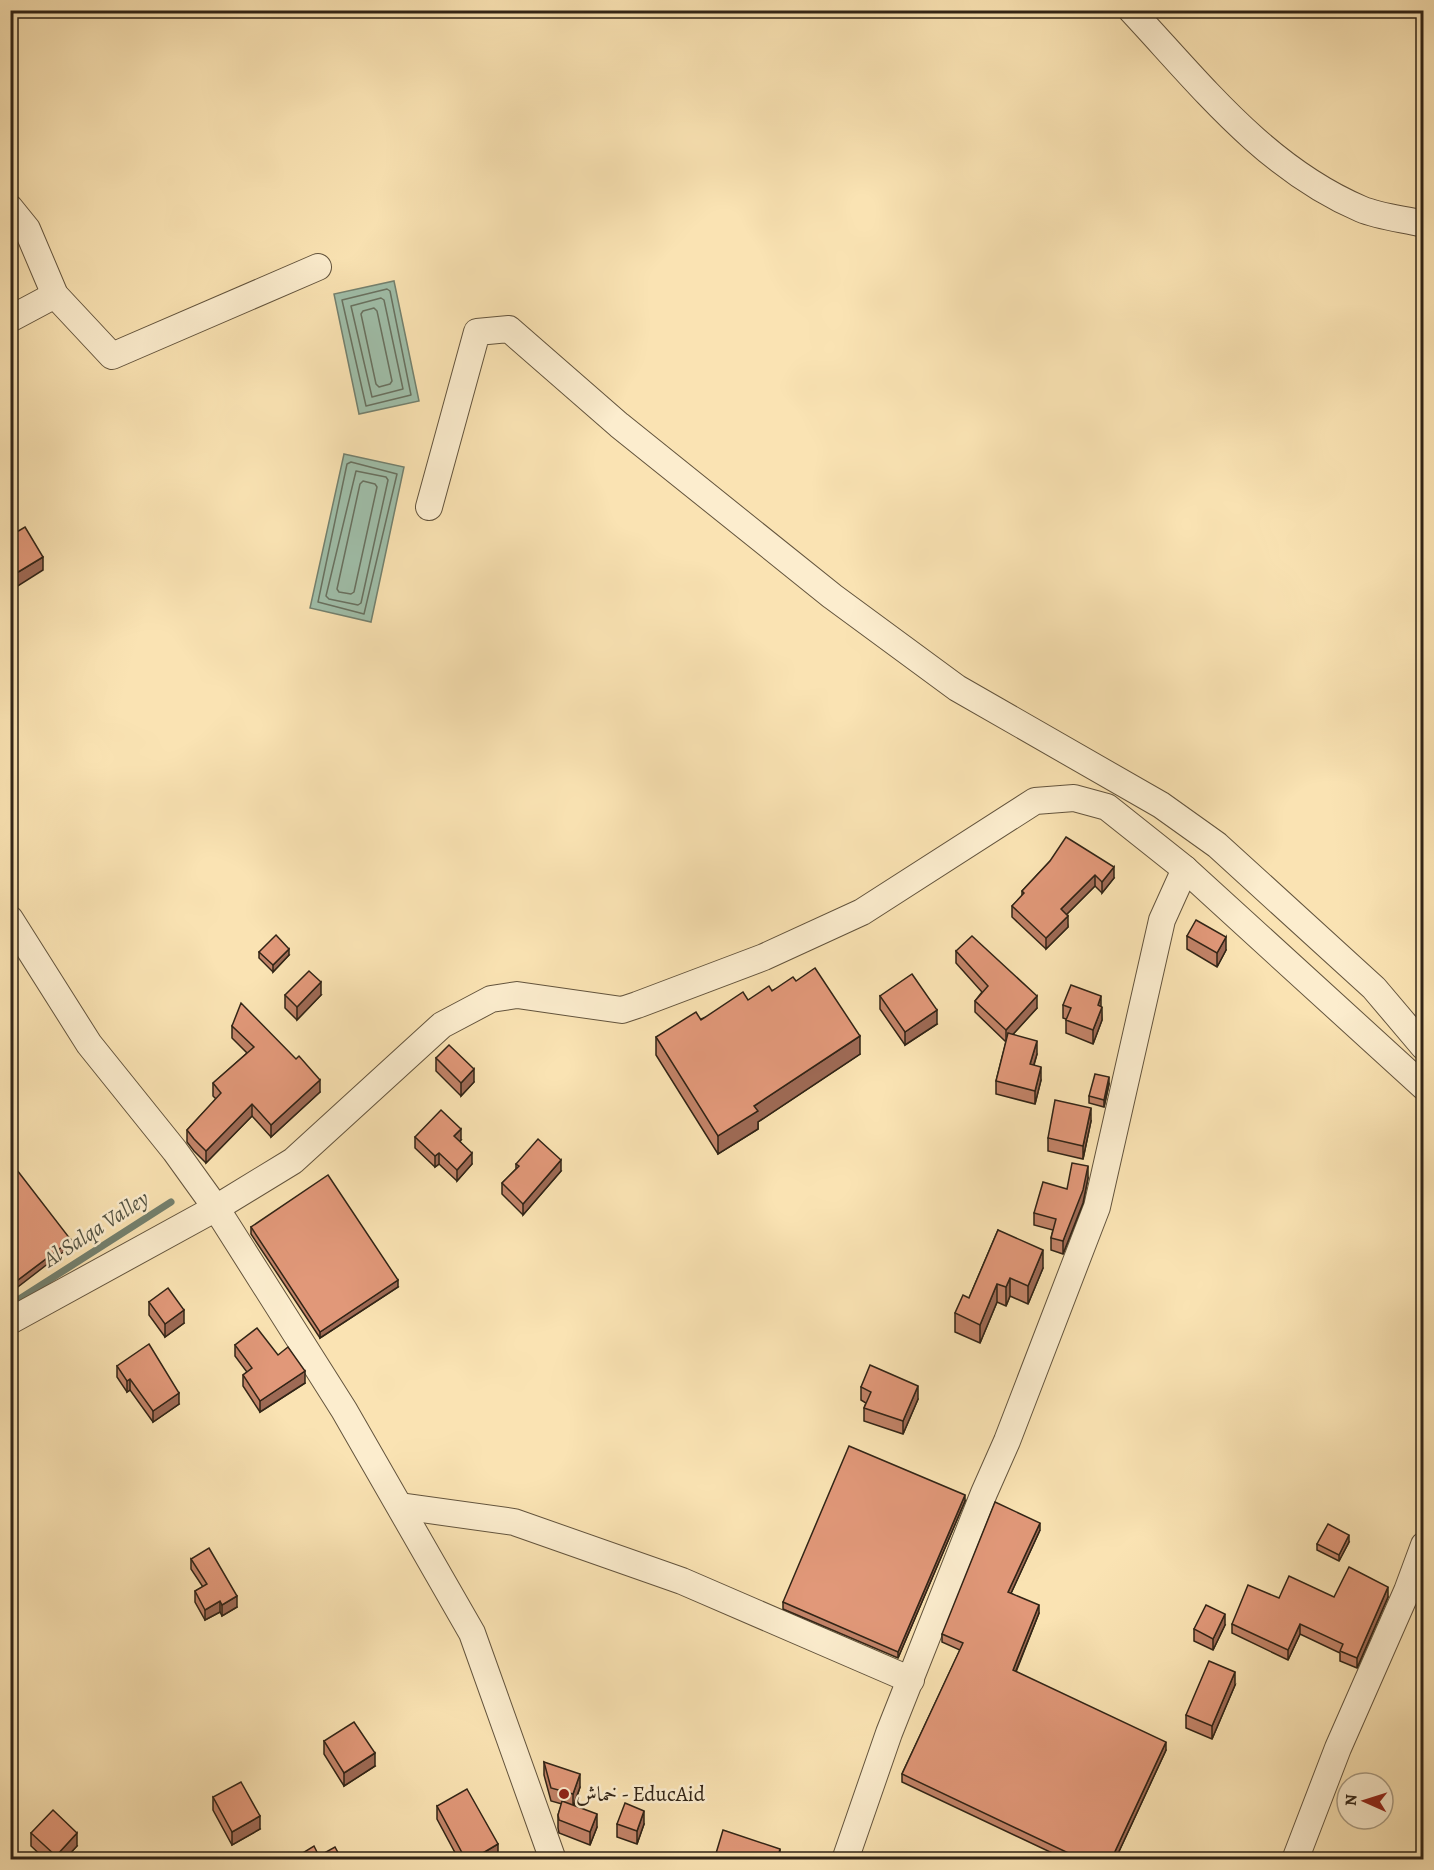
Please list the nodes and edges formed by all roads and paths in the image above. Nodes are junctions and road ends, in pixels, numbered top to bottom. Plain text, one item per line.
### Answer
1 (1131, 10) edge
2 (10, 208) edge
3 (1424, 224) edge
4 (318, 267) dead end
5 (56, 295) junction
6 (10, 319) edge
7 (429, 507) dead end
8 (1185, 869) junction
9 (10, 919) edge
10 (1424, 1047) edge
11 (1424, 1086) edge
12 (216, 1209) junction
13 (10, 1321) edge
14 (400, 1506) junction
15 (1424, 1545) edge
16 (911, 1680) junction
17 (553, 1860) edge
18 (845, 1860) edge
19 (1295, 1860) edge

1 - 3 street
2 - 5 street
4 - 5 street
5 - 6 street
7 - 10 street
8 - 11 street
8 - 12 street
8 - 16 street
9 - 12 street
12 - 13 street
12 - 14 street
14 - 16 street
14 - 17 street
15 - 19 street
16 - 18 street

